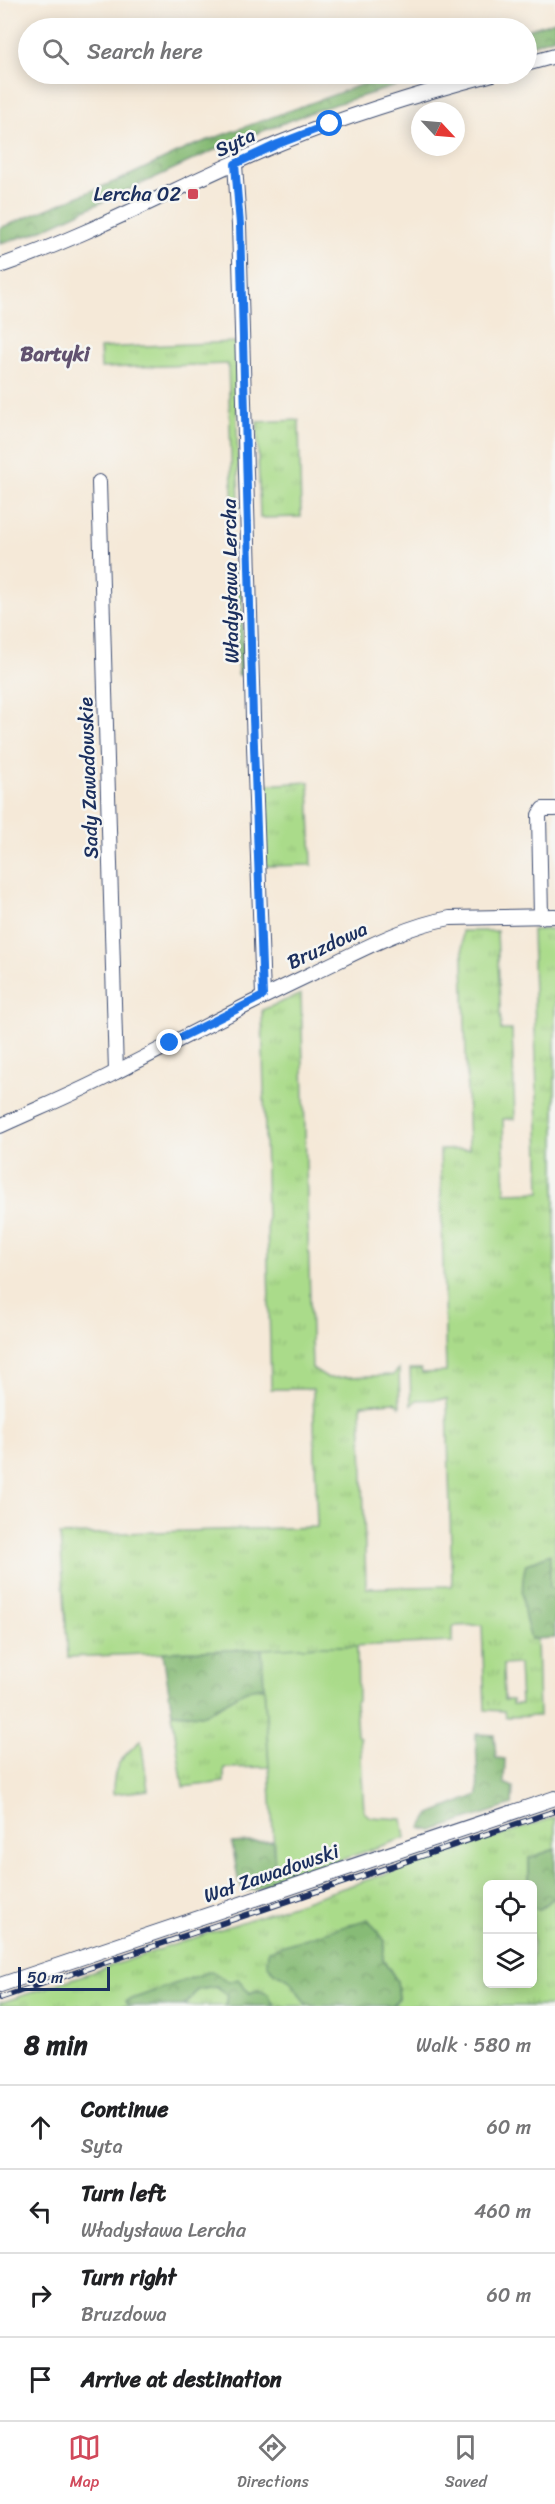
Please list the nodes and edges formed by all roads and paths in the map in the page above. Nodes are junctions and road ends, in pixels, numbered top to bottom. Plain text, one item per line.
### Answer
1 (555, 56) edge
2 (537, 61) edge
3 (456, 84) edge
4 (235, 164) junction
5 (0, 266) edge
6 (99, 482) dead end
7 (555, 808) edge
8 (548, 916) edge
9 (263, 996) junction
10 (116, 1072) junction
11 (0, 1126) edge
12 (555, 1798) edge
13 (0, 1985) edge

1 - 2 street
3 - 4 street, Syta
4 - 5 street, Syta
4 - 9 street, Władysława Lercha
6 - 10 street, Sady Zawadowskie
7 - 8 street
8 - 9 street, Bruzdowa
9 - 10 street, Bruzdowa
10 - 11 street, Bruzdowa
12 - 13 street, Wał Zawadowski

